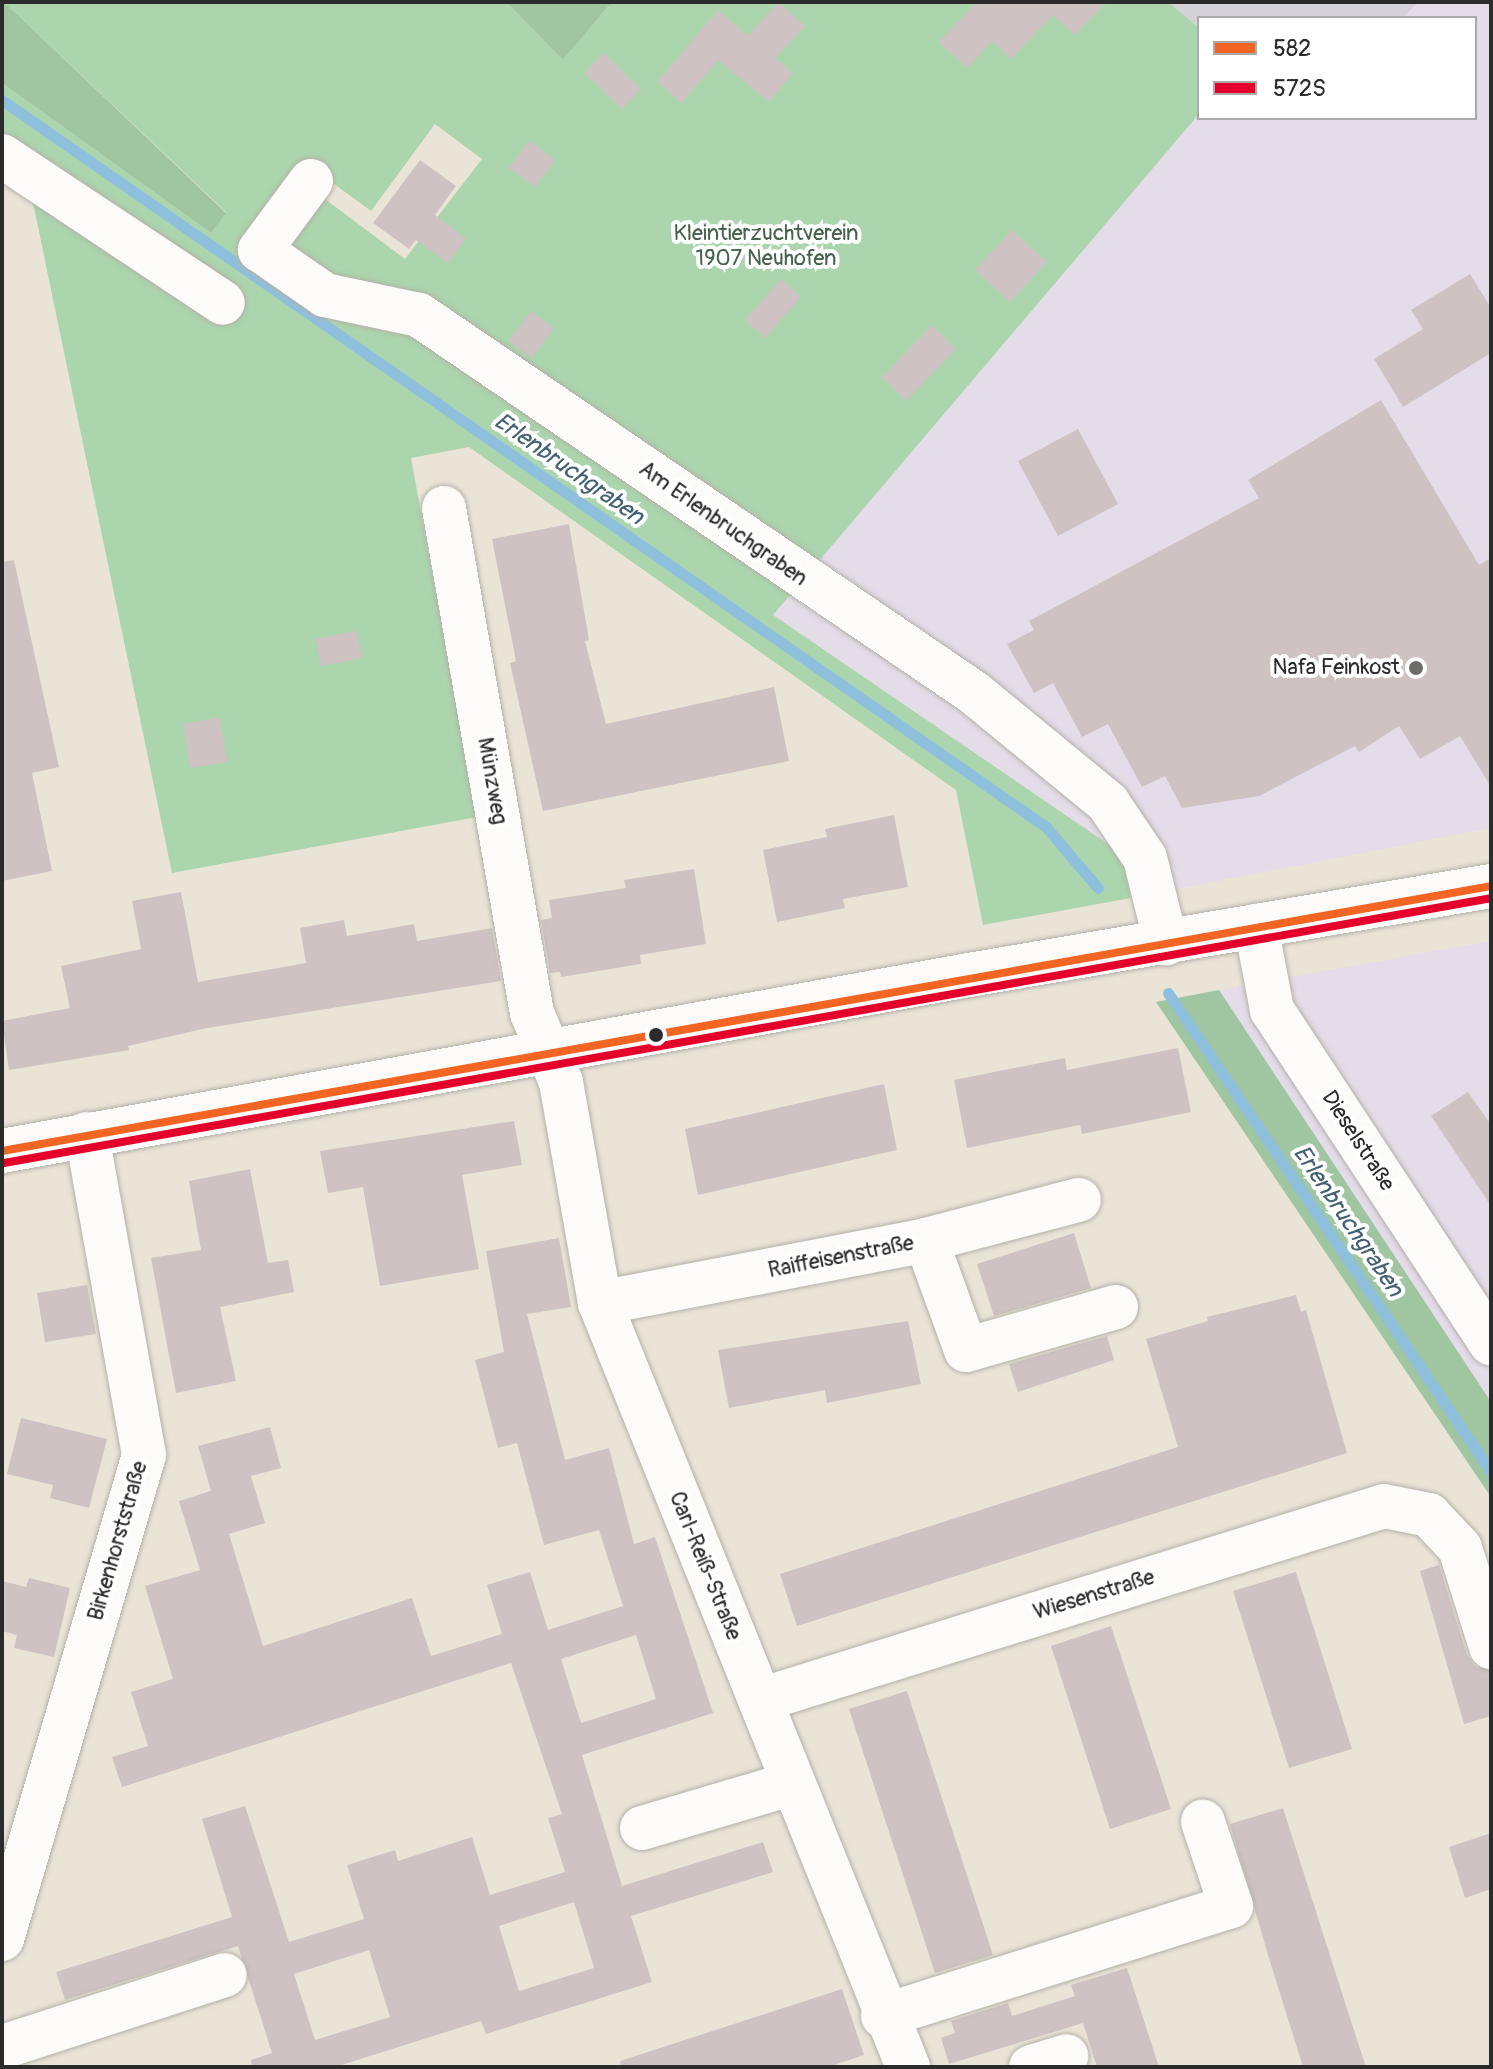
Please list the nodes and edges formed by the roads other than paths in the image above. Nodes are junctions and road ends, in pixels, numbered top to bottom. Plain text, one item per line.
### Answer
1 (2, 156) edge
2 (311, 181) dead end
3 (223, 303) dead end
4 (444, 508) dead end
5 (1491, 886) edge
6 (1256, 926) junction
7 (1166, 943) junction
8 (550, 1050) junction
9 (87, 1134) junction
10 (2, 1151) edge
11 (1079, 1200) dead end
12 (926, 1240) junction
13 (600, 1303) junction
14 (1116, 1307) dead end
15 (1491, 1343) edge
16 (1491, 1647) edge
17 (760, 1700) junction
18 (791, 1784) junction
19 (1203, 1822) dead end
20 (642, 1828) dead end
21 (2, 1939) edge
22 (225, 1975) dead end
23 (883, 2016) junction
24 (2, 2047) edge
25 (908, 2067) edge

1 - 3 street
2 - 7 street, Am Erlenbruchgraben
4 - 8 street, Münzweg
5 - 6 street
6 - 7 street
6 - 15 street, Dieselstraße
7 - 8 street
8 - 9 street
8 - 13 street, Carl-Reiß-Straße
9 - 10 street
9 - 21 street, Birkenhorststraße
11 - 12 street, Raiffeisenstraße
12 - 13 street, Raiffeisenstraße
12 - 14 street
13 - 17 street, Carl-Reiß-Straße
16 - 17 street, Wiesenstraße
17 - 18 street, Carl-Reiß-Straße
18 - 20 street
18 - 23 street, Carl-Reiß-Straße
19 - 23 street
22 - 24 street
23 - 25 street, Carl-Reiß-Straße

